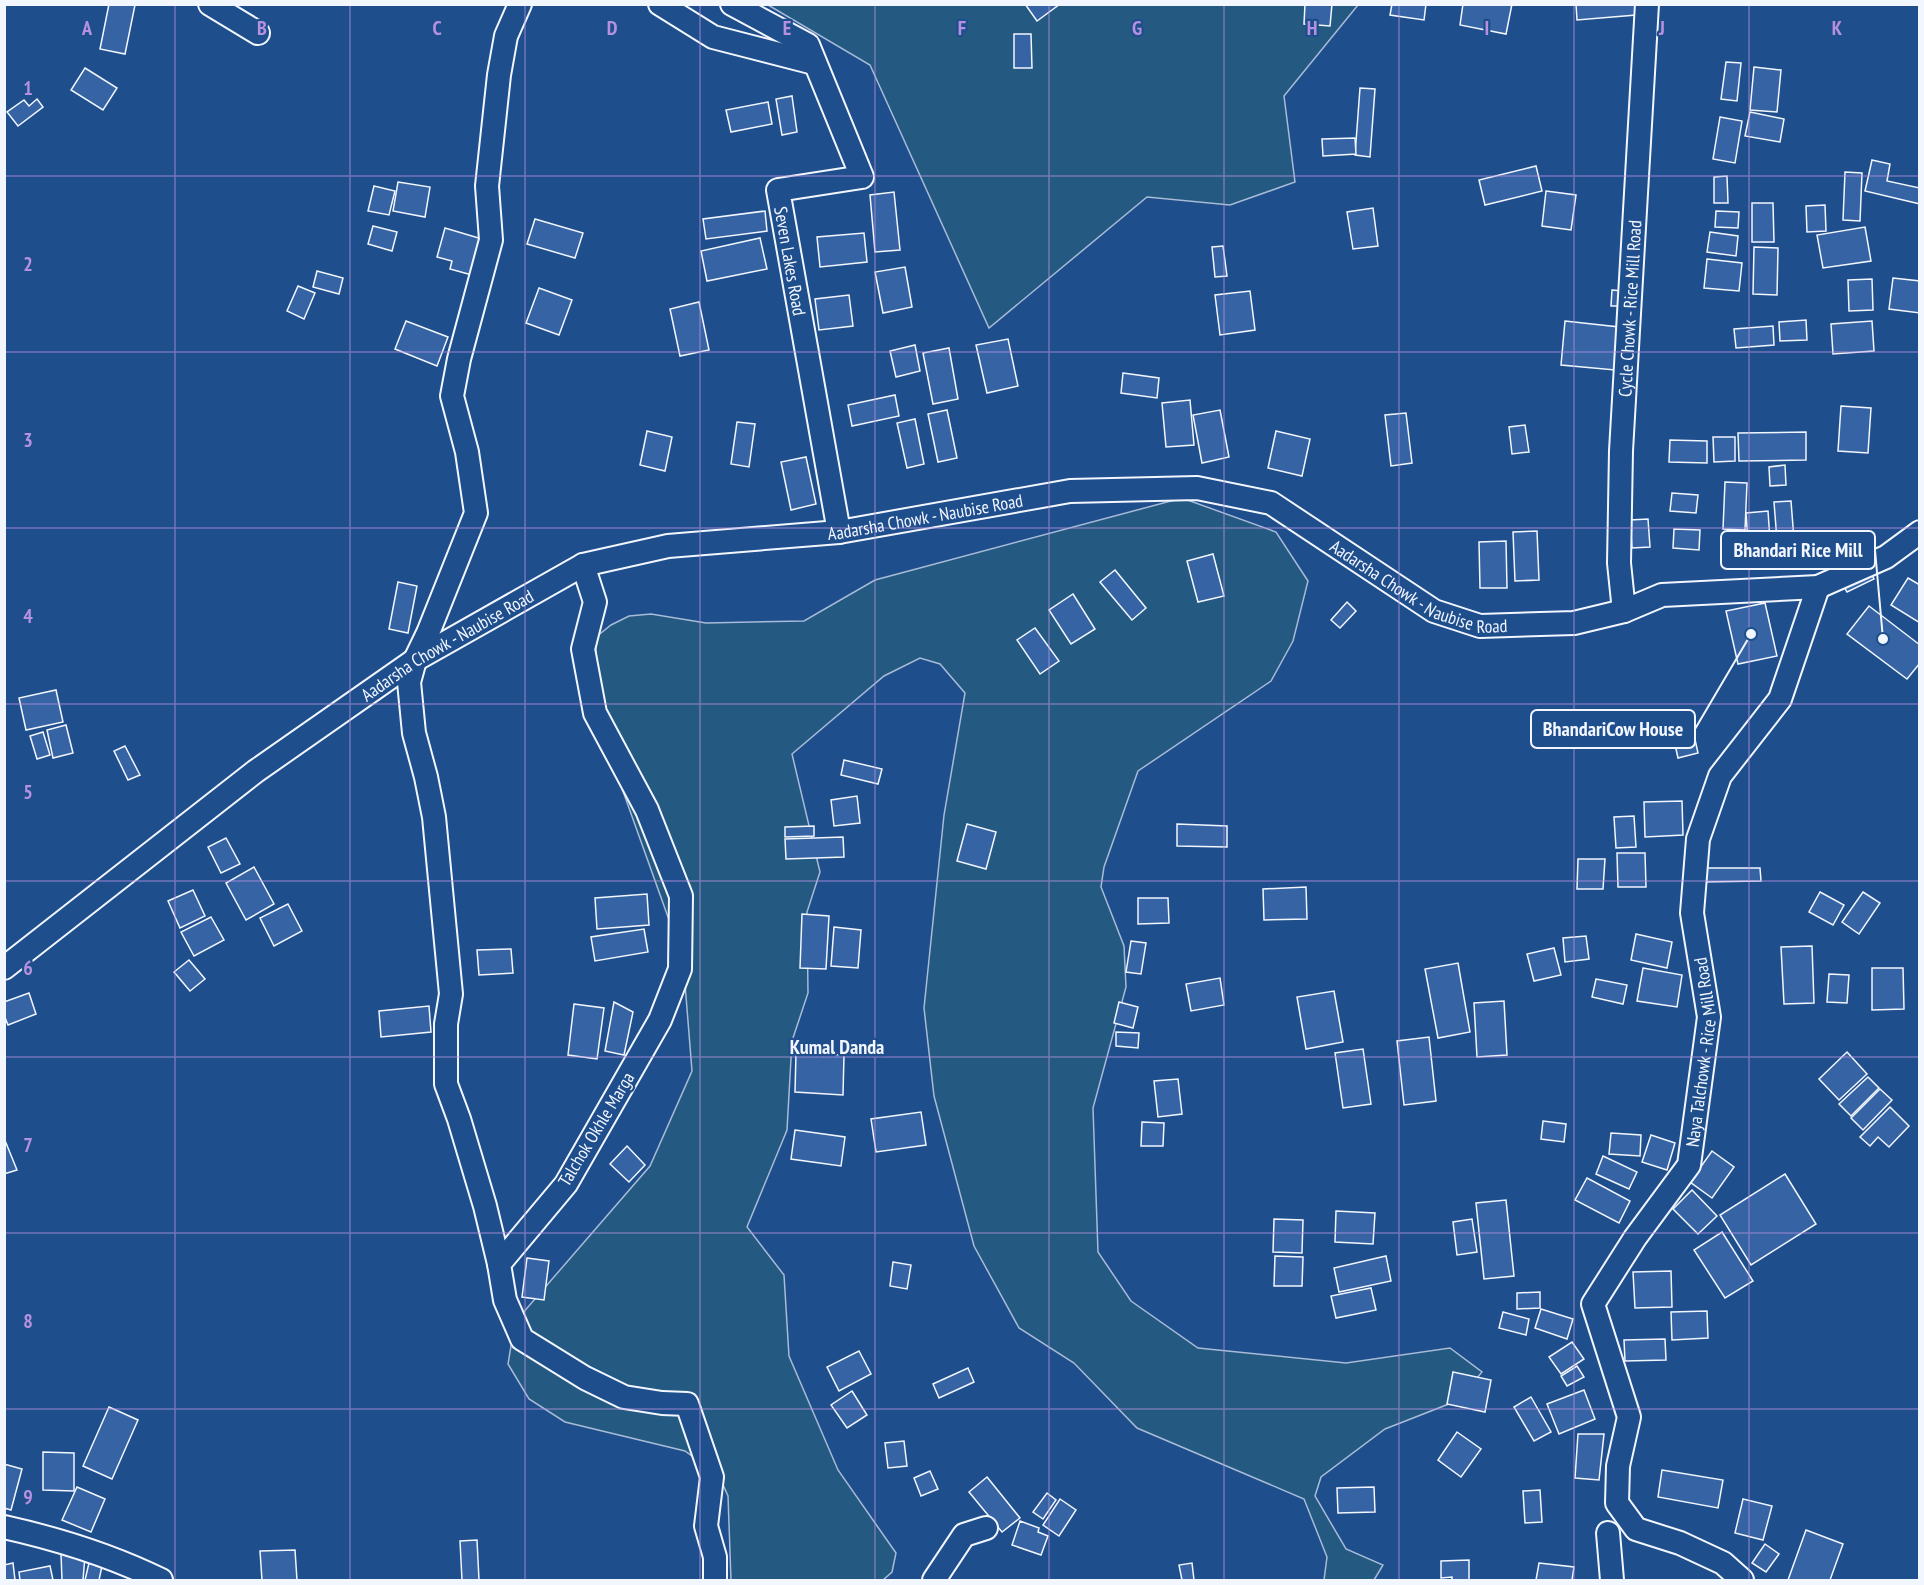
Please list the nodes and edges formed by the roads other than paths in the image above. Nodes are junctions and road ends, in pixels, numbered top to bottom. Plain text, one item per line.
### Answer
1 (210, 4) edge
2 (520, 4) edge
3 (660, 4) edge
4 (732, 4) edge
5 (1647, 4) edge
6 (258, 33) dead end
7 (814, 63) junction
8 (839, 532) junction
9 (1920, 532) edge
10 (583, 565) junction
11 (1818, 588) junction
12 (1624, 611) junction
13 (415, 660) junction
14 (4, 968) edge
15 (499, 1264) junction
16 (4, 1527) edge
17 (986, 1527) dead end
18 (1608, 1533) dead end
19 (161, 1581) edge
20 (715, 1581) edge
21 (934, 1581) edge
22 (1612, 1581) edge
23 (1742, 1581) edge

1 - 6 street
2 - 13 street
3 - 7 street
4 - 7 street, Seven Lakes Road
5 - 12 street, Cycle Chowk - Rice Mill Road
7 - 8 street, Seven Lakes Road
8 - 10 street, Aadarsha Chowk - Naubise Road
8 - 12 street, Aadarsha Chowk - Naubise Road
9 - 11 street, Aadarsha Chowk - Naubise Road
10 - 13 street, Aadarsha Chowk - Naubise Road
10 - 15 street, Talchok Okhle Marga
11 - 12 street, Aadarsha Chowk - Naubise Road
11 - 23 street, Naya Talchowk - Rice Mill Road
13 - 14 street, Aadarsha Chowk - Naubise Road
13 - 15 street
15 - 20 street
16 - 19 street
17 - 21 street
18 - 22 street

